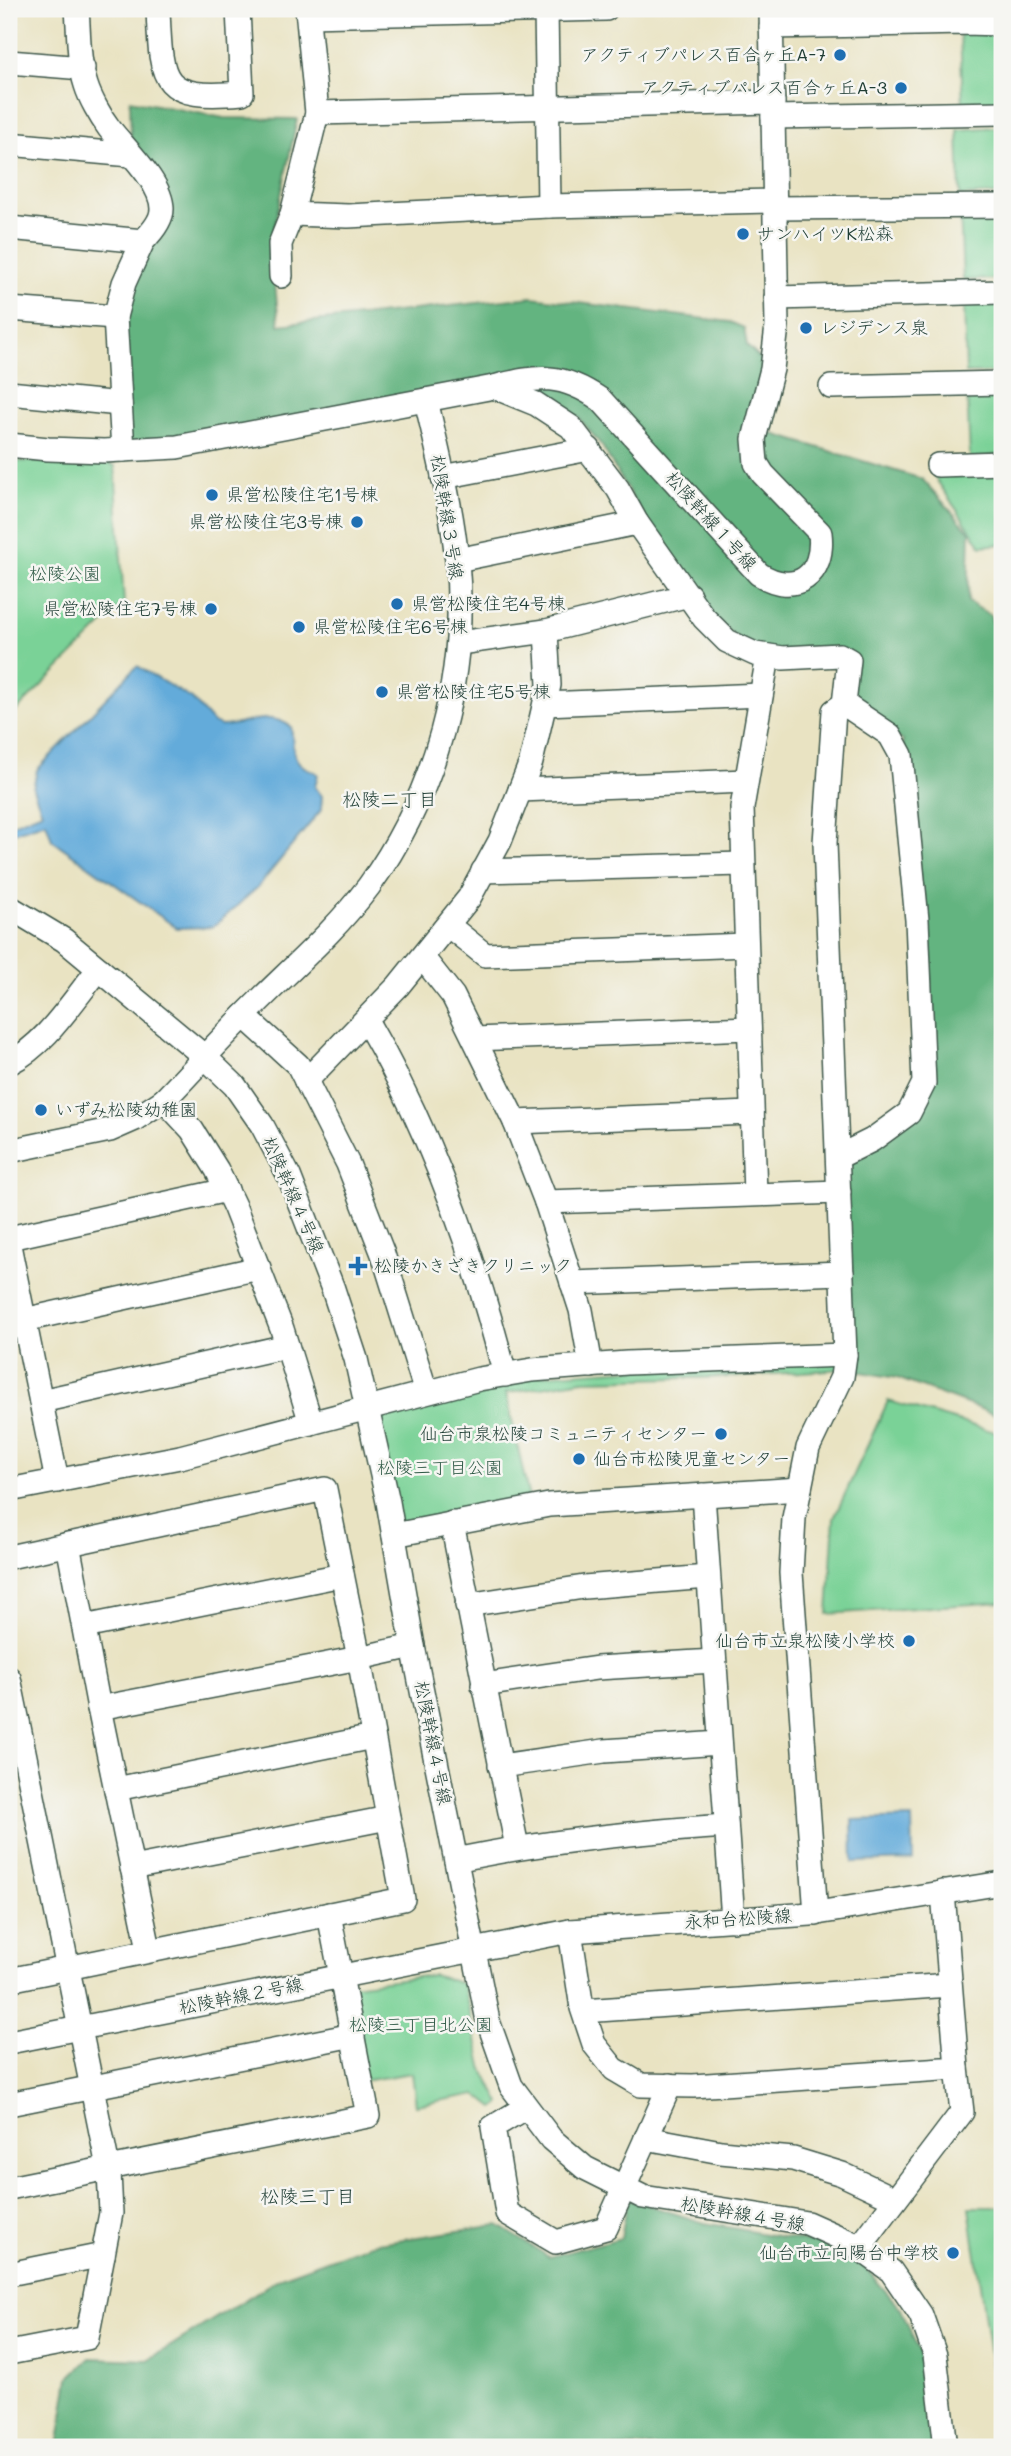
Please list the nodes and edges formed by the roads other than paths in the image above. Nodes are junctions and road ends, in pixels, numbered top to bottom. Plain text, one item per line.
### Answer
1 (78, 9) edge
2 (158, 9) edge
3 (238, 9) edge
4 (606, 9) edge
5 (546, 10) edge
6 (307, 12) edge
7 (771, 18) edge
8 (1002, 24) edge
9 (9, 62) edge
10 (83, 68) junction
11 (548, 107) junction
12 (773, 110) junction
13 (317, 113) junction
14 (1002, 113) edge
15 (9, 144) edge
16 (131, 155) junction
17 (775, 205) junction
18 (549, 206) junction
19 (1002, 206) edge
20 (292, 214) junction
21 (9, 228) edge
22 (143, 241) junction
23 (281, 276) dead end
24 (1002, 292) edge
25 (776, 298) junction
26 (9, 309) edge
27 (115, 317) junction
28 (1002, 383) edge
29 (494, 387) junction
30 (831, 387) dead end
31 (9, 393) edge
32 (426, 400) junction
33 (120, 404) junction
34 (9, 445) edge
35 (589, 449) junction
36 (123, 450) junction
37 (1002, 463) edge
38 (938, 465) dead end
39 (443, 477) junction
40 (637, 523) junction
41 (457, 560) junction
42 (689, 595) junction
43 (546, 631) junction
44 (459, 643) junction
45 (768, 656) junction
46 (761, 695) junction
47 (545, 704) junction
48 (844, 704) junction
49 (746, 781) junction
50 (520, 790) junction
51 (743, 864) junction
52 (484, 872) junction
53 (9, 907) edge
54 (449, 926) junction
55 (746, 945) junction
56 (423, 958) junction
57 (99, 969) junction
58 (244, 1016) junction
59 (366, 1020) junction
60 (749, 1028) junction
61 (475, 1039) junction
62 (205, 1057) junction
63 (9, 1063) edge
64 (306, 1081) junction
65 (164, 1100) junction
66 (752, 1113) junction
67 (515, 1122) junction
68 (9, 1151) edge
69 (838, 1157) junction
70 (227, 1190) junction
71 (839, 1192) junction
72 (755, 1194) junction
73 (545, 1202) junction
74 (9, 1238) edge
75 (9, 1245) edge
76 (259, 1268) junction
77 (842, 1273) junction
78 (572, 1283) junction
79 (24, 1320) junction
80 (287, 1346) junction
81 (845, 1355) junction
82 (591, 1366) junction
83 (505, 1375) junction
84 (426, 1392) junction
85 (41, 1401) junction
86 (367, 1409) junction
87 (311, 1423) junction
88 (57, 1481) junction
89 (800, 1489) junction
90 (9, 1490) edge
91 (702, 1495) junction
92 (452, 1523) junction
93 (394, 1535) junction
94 (68, 1544) junction
95 (9, 1557) edge
96 (342, 1575) junction
97 (708, 1577) junction
98 (467, 1605) junction
99 (84, 1627) junction
100 (413, 1646) junction
101 (359, 1658) junction
102 (714, 1661) junction
103 (9, 1678) edge
104 (483, 1685) junction
105 (99, 1708) junction
106 (13, 1723) edge
107 (373, 1737) junction
108 (720, 1743) junction
109 (500, 1766) junction
110 (116, 1789) junction
111 (388, 1818) junction
112 (726, 1826) junction
113 (517, 1847) junction
114 (456, 1860) junction
115 (132, 1868) junction
116 (1002, 1883) edge
117 (943, 1892) junction
118 (330, 1914) junction
119 (816, 1914) junction
120 (733, 1920) junction
121 (570, 1931) junction
122 (149, 1950) junction
123 (474, 1950) junction
124 (68, 1968) junction
125 (341, 1976) junction
126 (9, 1979) edge
127 (950, 1985) junction
128 (584, 2011) junction
129 (79, 2028) junction
130 (353, 2035) junction
131 (9, 2042) edge
132 (957, 2068) junction
133 (670, 2085) junction
134 (91, 2088) junction
135 (9, 2104) edge
136 (526, 2107) junction
137 (646, 2138) junction
138 (108, 2168) junction
139 (9, 2188) edge
140 (624, 2188) junction
141 (895, 2199) junction
142 (859, 2248) junction
143 (103, 2255) junction
144 (9, 2274) edge
145 (9, 2353) edge
146 (946, 2447) edge

1 - 10 street
2 - 3 street
4 - 5 street
5 - 6 street
5 - 11 street
6 - 13 street
7 - 8 street
7 - 12 street, 松陵幹線１号線
9 - 10 street
10 - 16 street
11 - 12 street
11 - 13 street
11 - 18 street
12 - 14 street
12 - 17 street, 松陵幹線１号線
13 - 20 street
15 - 16 street
16 - 22 street
17 - 18 street
17 - 19 street
17 - 25 street, 松陵幹線１号線
18 - 20 street
20 - 23 street
21 - 22 street
22 - 27 street
24 - 25 street
25 - 29 street, 松陵幹線１号線
26 - 27 street
27 - 33 street
28 - 30 street
29 - 32 street, 松陵幹線１号線
29 - 35 street
31 - 33 street
32 - 36 street
32 - 39 street, 松陵幹線３号線
33 - 36 street
34 - 36 street
35 - 39 street
35 - 40 street
37 - 38 street
39 - 41 street, 松陵幹線３号線
40 - 41 street
40 - 42 street
41 - 44 street, 松陵幹線３号線
42 - 43 street
42 - 45 street
43 - 44 street
43 - 47 street
44 - 58 street, 松陵幹線３号線
45 - 46 street
45 - 48 street
46 - 47 street
46 - 49 street
47 - 50 street
48 - 69 street
48 - 69 street
49 - 50 street
49 - 51 street
50 - 52 street
51 - 52 street
51 - 55 street
52 - 54 street
53 - 57 street, 松陵幹線４号線
54 - 55 street
54 - 56 street
55 - 60 street
56 - 59 street
56 - 61 street
57 - 62 street, 松陵幹線４号線
57 - 63 street
58 - 62 street, 松陵幹線３号線
58 - 64 street
59 - 64 street
59 - 83 street
60 - 61 street
60 - 66 street
61 - 67 street
62 - 65 street, 松陵幹線３号線
62 - 86 street, 松陵幹線４号線
64 - 84 street
65 - 68 street, 松陵幹線３号線
65 - 70 street
66 - 67 street
66 - 72 street
67 - 73 street
69 - 71 street
70 - 74 street
70 - 76 street
71 - 72 street
71 - 77 street
72 - 73 street
73 - 78 street
75 - 79 street
76 - 79 street
76 - 80 street
77 - 78 street
77 - 81 street
78 - 82 street
79 - 85 street
80 - 85 street
80 - 87 street
81 - 82 street
81 - 89 street
82 - 83 street
83 - 84 street
84 - 86 street
85 - 88 street
86 - 87 street
86 - 93 street, 松陵幹線４号線
87 - 88 street
88 - 90 street
89 - 91 street
89 - 119 street
91 - 92 street
91 - 97 street
92 - 93 street
92 - 98 street
93 - 100 street, 松陵幹線４号線
94 - 95 street
94 - 96 street
94 - 99 street
96 - 99 street
96 - 101 street
97 - 98 street
97 - 102 street
98 - 104 street
99 - 105 street
100 - 101 street
100 - 114 street, 松陵幹線４号線
101 - 105 street
101 - 107 street
102 - 104 street
102 - 108 street
103 - 106 street
104 - 109 street
105 - 110 street
106 - 124 street
107 - 110 street
107 - 111 street
108 - 109 street
108 - 112 street
109 - 113 street
110 - 115 street
111 - 115 street
111 - 118 street
112 - 113 street
112 - 120 street
113 - 114 street
114 - 123 street, 松陵幹線４号線
115 - 122 street
116 - 117 street, 永和台松陵線
117 - 119 street, 永和台松陵線
117 - 127 street
118 - 122 street
118 - 125 street
119 - 120 street, 永和台松陵線
120 - 121 street, 永和台松陵線
121 - 123 street, 永和台松陵線
121 - 128 street
122 - 124 street
123 - 125 street, 松陵幹線２号線
123 - 136 street, 松陵幹線４号線
124 - 126 street
124 - 129 street
125 - 129 street, 松陵幹線２号線
125 - 130 street
127 - 128 street
127 - 132 street
128 - 133 street
129 - 131 street, 松陵幹線２号線
129 - 134 street
130 - 134 street
130 - 138 street
132 - 133 street
132 - 141 street
133 - 137 street
134 - 135 street
134 - 138 street
136 - 140 street, 松陵幹線４号線
136 - 140 street
137 - 140 street
137 - 141 street
138 - 139 street
138 - 143 street
140 - 142 street, 松陵幹線４号線
141 - 142 street
142 - 146 street, 松陵幹線４号線
143 - 144 street
143 - 145 street

